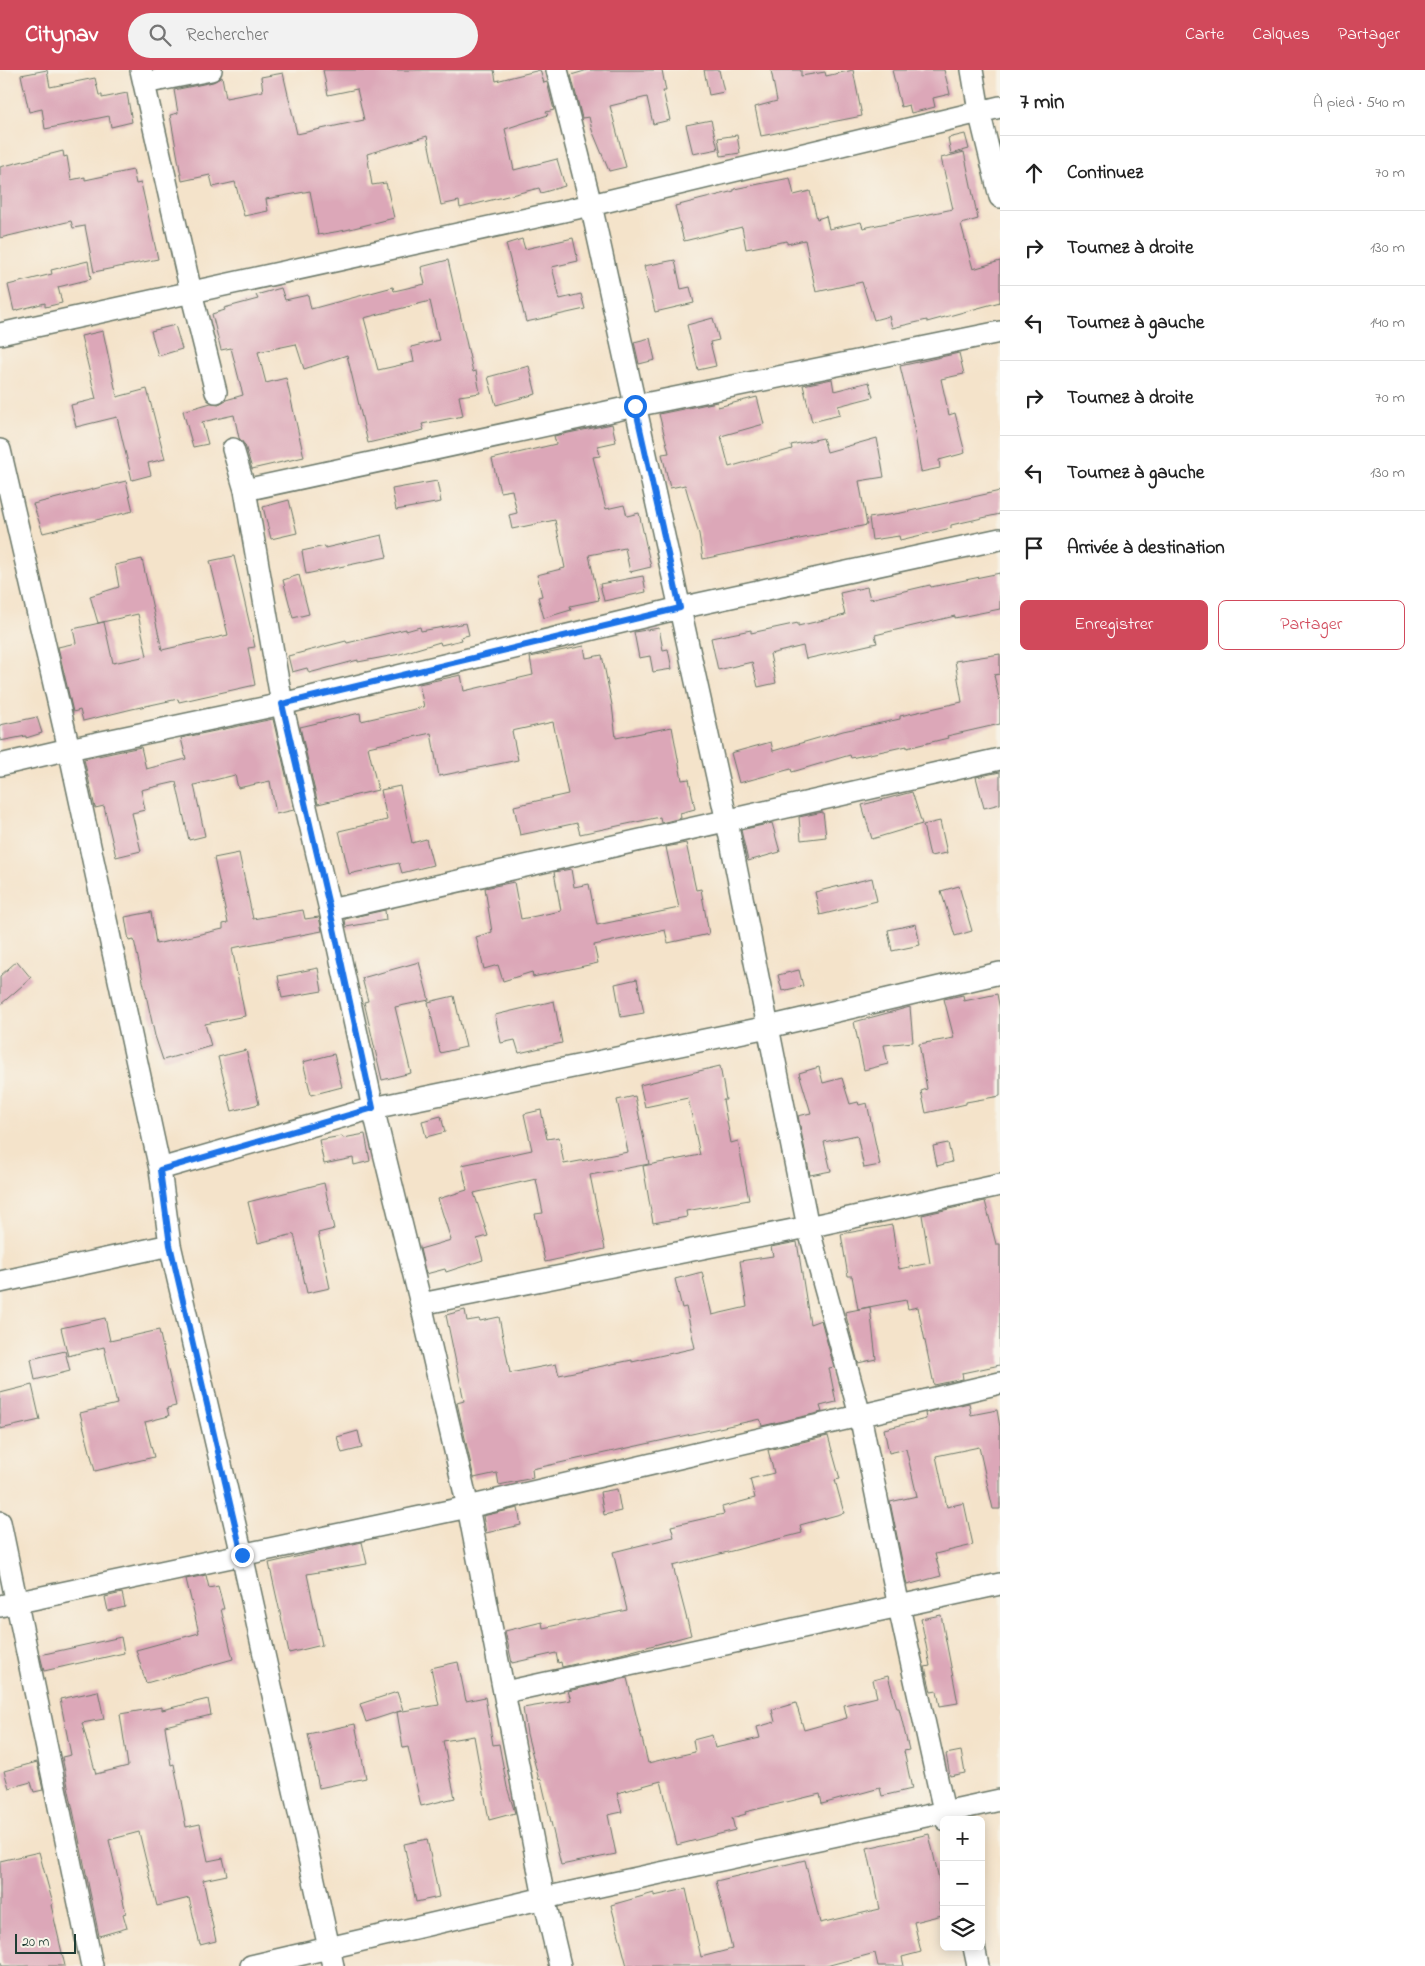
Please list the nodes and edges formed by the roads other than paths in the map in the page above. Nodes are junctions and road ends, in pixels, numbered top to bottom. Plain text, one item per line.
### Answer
1 (211, 70) edge
2 (557, 70) edge
3 (972, 70) edge
4 (143, 76) edge
5 (1000, 107) edge
6 (979, 111) junction
7 (1000, 197) edge
8 (591, 204) junction
9 (190, 292) junction
10 (1000, 332) edge
11 (0, 334) edge
12 (216, 392) dead end
13 (635, 406) junction
14 (233, 449) dead end
15 (0, 450) edge
16 (245, 490) junction
17 (1000, 539) edge
18 (680, 608) junction
19 (282, 704) junction
20 (69, 749) junction
21 (1000, 759) edge
22 (0, 765) edge
23 (727, 822) junction
24 (330, 910) junction
25 (1000, 974) edge
26 (768, 1027) junction
27 (373, 1108) junction
28 (160, 1170) junction
29 (1000, 1185) edge
30 (808, 1226) junction
31 (170, 1245) junction
32 (0, 1282) edge
33 (421, 1304) junction
34 (1000, 1384) edge
35 (860, 1415) junction
36 (468, 1507) junction
37 (0, 1522) edge
38 (242, 1555) junction
39 (1000, 1584) edge
40 (8, 1604) edge
41 (899, 1607) junction
42 (505, 1692) junction
43 (1000, 1800) edge
44 (945, 1816) edge
45 (940, 1817) edge
46 (544, 1898) junction
47 (975, 1951) edge
48 (331, 1957) edge
49 (92, 1966) edge
50 (251, 1966) edge
51 (560, 1966) edge
52 (978, 1966) edge

1 - 4 street
2 - 8 street
3 - 6 street
4 - 9 street
5 - 6 street
6 - 7 street
6 - 8 street
8 - 9 street
8 - 13 street
9 - 11 street
9 - 12 street
10 - 13 street
13 - 16 street
13 - 18 street
14 - 16 street
15 - 20 street
16 - 19 street
17 - 18 street
18 - 19 street
18 - 23 street
19 - 20 street
19 - 24 street
20 - 22 street
20 - 28 street
21 - 23 street
23 - 24 street
23 - 26 street
24 - 27 street
25 - 26 street
26 - 27 street
26 - 30 street
27 - 28 street
27 - 33 street
28 - 31 street
29 - 30 street
30 - 33 street
30 - 35 street
31 - 32 street
31 - 38 street
33 - 36 street
34 - 35 street
35 - 36 street
35 - 41 street
36 - 38 street
36 - 42 street
37 - 40 street
38 - 40 street
38 - 48 street
39 - 41 street
40 - 49 street
41 - 42 street
41 - 44 street
42 - 46 street
43 - 44 street
45 - 46 street
46 - 48 street
46 - 51 street
47 - 52 street
48 - 50 street

